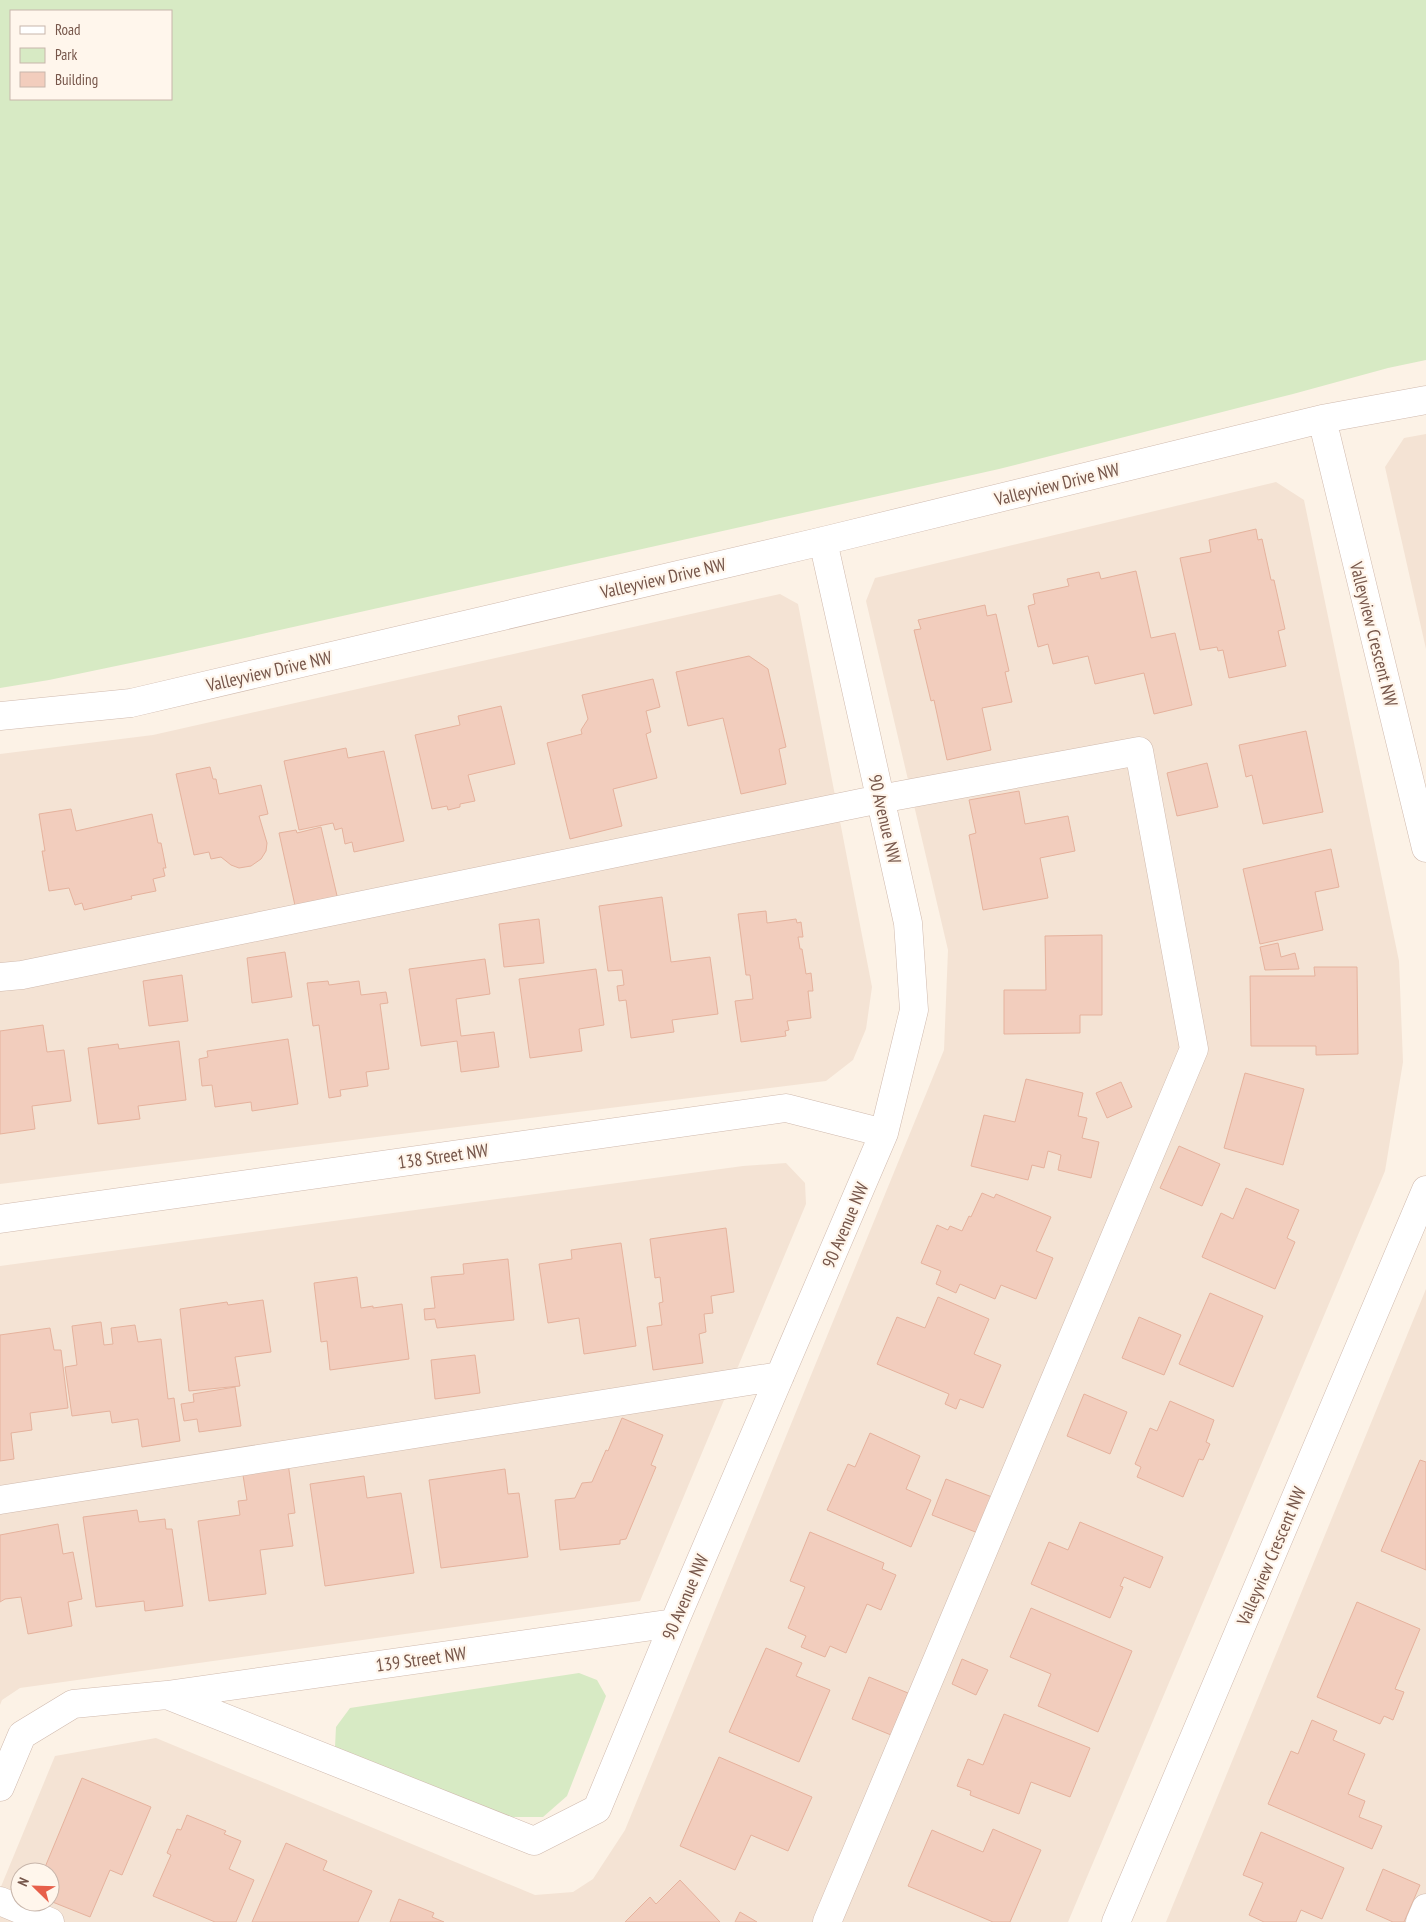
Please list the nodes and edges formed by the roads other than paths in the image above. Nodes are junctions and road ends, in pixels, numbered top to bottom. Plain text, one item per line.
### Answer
1 (1426, 400) edge
2 (1322, 419) junction
3 (822, 541) junction
4 (0, 716) edge
5 (880, 799) junction
6 (1426, 848) edge
7 (0, 977) edge
8 (884, 1134) junction
9 (1426, 1190) edge
10 (0, 1219) edge
11 (780, 1376) junction
12 (0, 1500) edge
13 (674, 1623) junction
14 (167, 1695) junction
15 (0, 1787) edge
16 (534, 1841) joint
17 (0, 1902) edge
18 (1426, 1908) edge
19 (50, 1922) edge
20 (827, 1922) edge
21 (1116, 1922) edge
22 (1420, 1922) edge

1 - 2 street, Valleyview Drive NW
2 - 3 street, Valleyview Drive NW
2 - 6 street, Valleyview Crescent NW
3 - 4 street, Valleyview Drive NW
3 - 5 street, 90 Avenue NW
5 - 7 street
5 - 8 street, 90 Avenue NW
5 - 20 street
8 - 10 street, 138 Street NW
8 - 11 street, 90 Avenue NW
9 - 21 street, Valleyview Crescent NW
11 - 12 street
11 - 13 street, 90 Avenue NW
13 - 14 street, 139 Street NW
13 - 16 street, 90 Avenue NW
14 - 15 street, 139 Street NW
14 - 16 street, 139 Street NW
17 - 19 street
18 - 22 street

